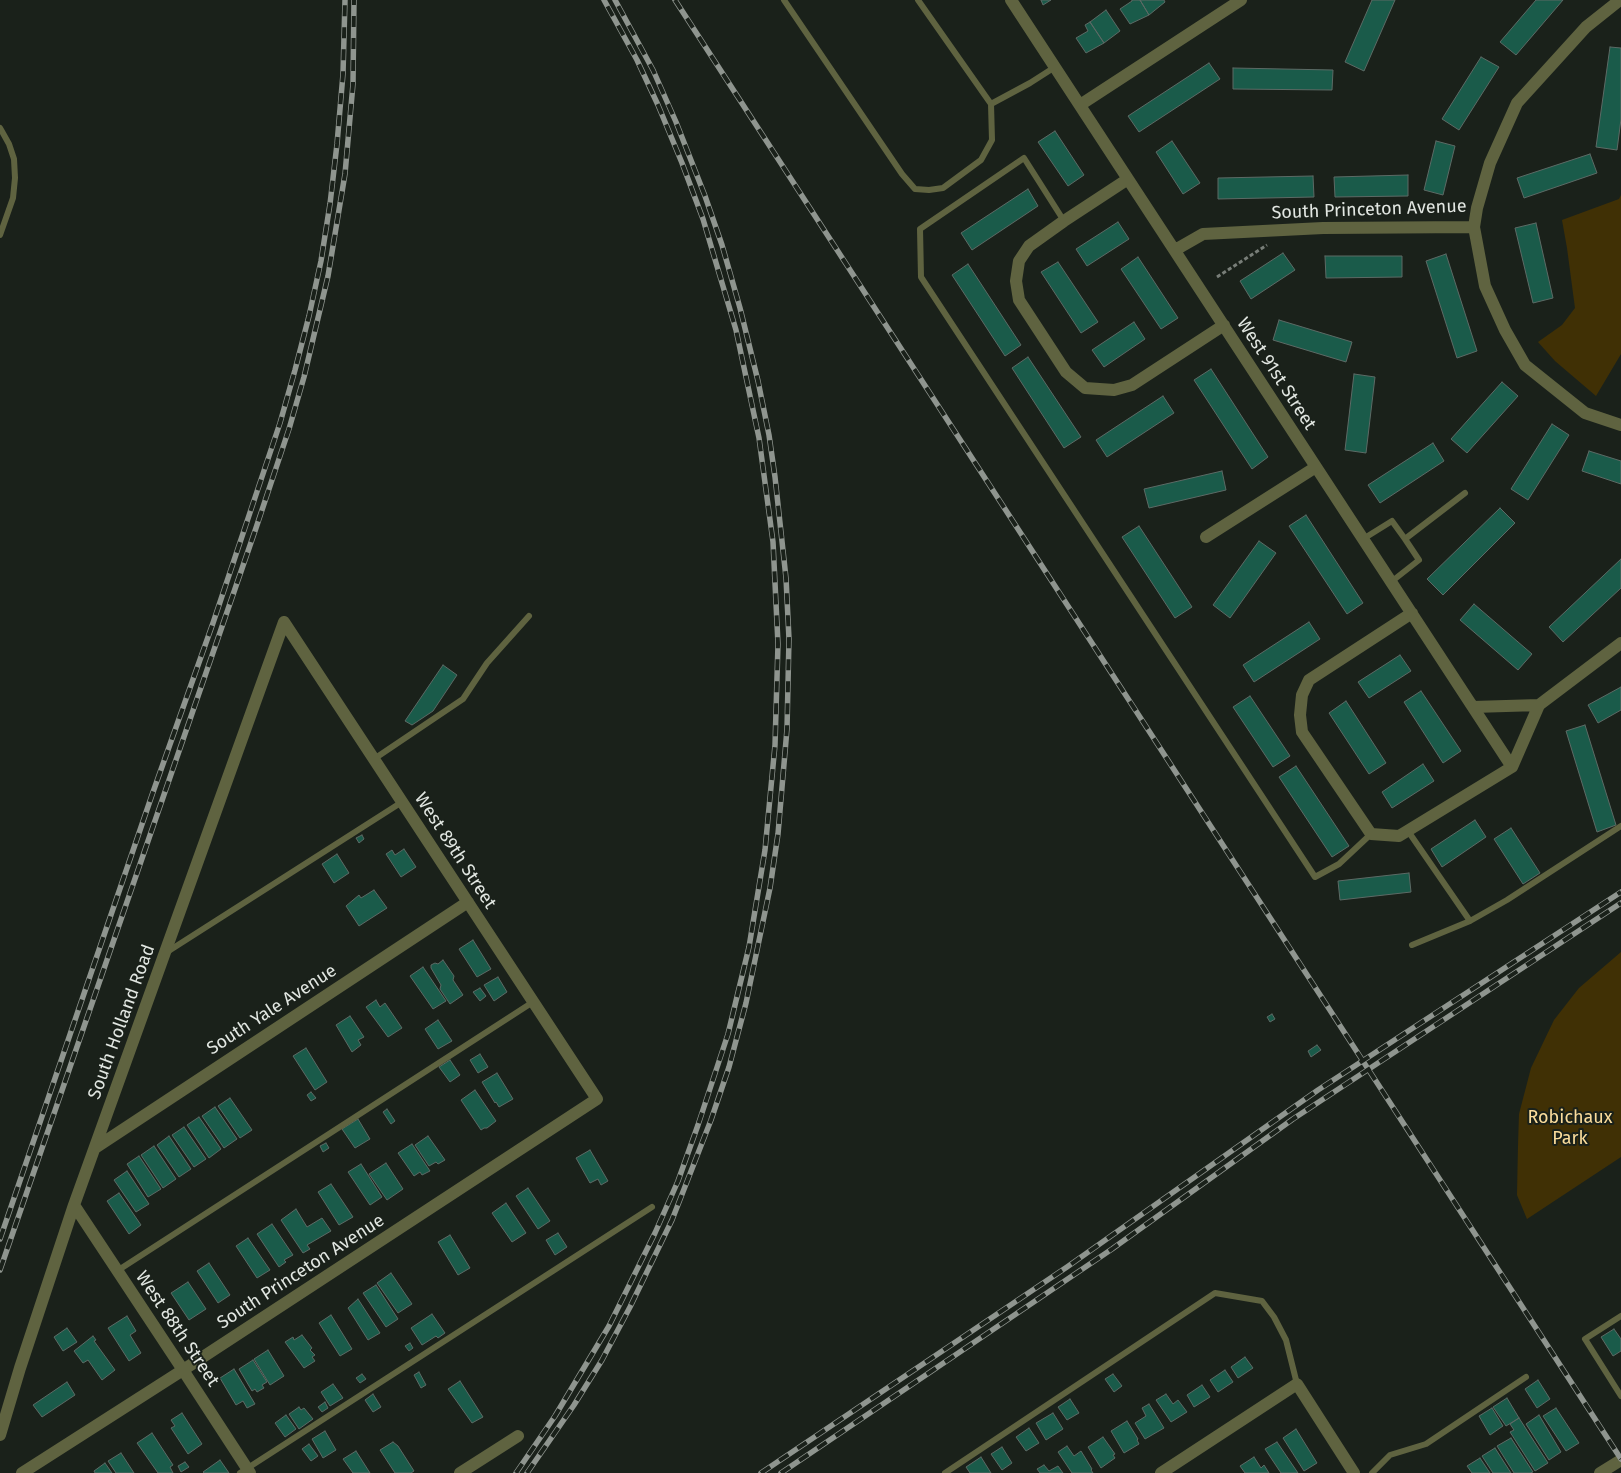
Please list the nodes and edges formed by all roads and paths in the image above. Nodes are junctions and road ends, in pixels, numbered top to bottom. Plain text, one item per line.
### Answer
1 (784, 0) edge
2 (918, 0) edge
3 (1012, 0) edge
4 (1241, 0) edge
5 (1620, 0) edge
6 (1055, 67) junction
7 (991, 104) junction
8 (1080, 105) junction
9 (0, 128) edge
10 (1128, 179) junction
11 (1064, 221) junction
12 (1474, 227) junction
13 (0, 235) edge
14 (1274, 240) dead end
15 (1175, 250) junction
16 (1217, 277) dead end
17 (1224, 325) junction
18 (1621, 425) edge
19 (1316, 467) junction
20 (1465, 492) dead end
21 (1206, 536) dead end
22 (1363, 539) junction
23 (1405, 539) junction
24 (1391, 582) junction
25 (1412, 613) junction
26 (529, 616) dead end
27 (284, 622) joint
28 (1621, 643) edge
29 (1539, 705) junction
30 (1473, 707) junction
31 (374, 759) junction
32 (1512, 767) junction
33 (402, 802) junction
34 (1621, 826) edge
35 (1371, 834) junction
36 (1404, 834) junction
37 (468, 902) junction
38 (1470, 921) junction
39 (1412, 945) dead end
40 (165, 953) junction
41 (533, 1002) junction
42 (597, 1099) joint
43 (95, 1148) junction
44 (74, 1205) junction
45 (652, 1207) dead end
46 (117, 1271) junction
47 (1621, 1316) edge
48 (183, 1370) junction
49 (1526, 1377) dead end
50 (1297, 1384) junction
51 (1621, 1396) edge
52 (0, 1435) edge
53 (518, 1436) dead end
54 (1621, 1460) edge
55 (246, 1472) edge
56 (22, 1473) edge
57 (460, 1473) edge
58 (945, 1473) edge
59 (1161, 1473) edge
60 (1354, 1473) edge
61 (1372, 1473) edge
62 (1600, 1473) edge

1 - 7 lane
2 - 7 lane
3 - 6 street, West 91st Street
4 - 8 street
5 - 12 street, South Princeton Avenue
6 - 7 lane
6 - 8 street, West 91st Street
8 - 10 street, West 91st Street
9 - 13 lane
10 - 11 street
10 - 15 street, West 91st Street
11 - 17 street
11 - 35 lane
12 - 15 street, South Princeton Avenue
12 - 18 street
14 - 16 path
15 - 17 street, West 91st Street
17 - 19 street, West 91st Street
19 - 21 street
19 - 22 street, West 91st Street
20 - 23 lane
22 - 23 lane
22 - 24 street, West 91st Street
23 - 24 lane
24 - 25 street, West 91st Street
25 - 30 street, West 91st Street
25 - 35 street
26 - 31 lane
27 - 31 street, West 89th Street
27 - 40 street, South Holland Road
28 - 29 street
29 - 30 street
29 - 32 street
30 - 32 street, West 91st Street
31 - 33 street, West 89th Street
32 - 36 street
33 - 37 street, West 89th Street
33 - 40 lane
34 - 38 lane
35 - 36 street
36 - 38 lane
37 - 41 street, West 89th Street
37 - 43 street, South Yale Avenue
38 - 39 lane
40 - 43 street, South Holland Road
41 - 42 street, West 89th Street
41 - 46 lane
42 - 48 street, South Princeton Avenue
43 - 44 street, South Holland Road
44 - 46 street, West 88th Street
44 - 52 street, South Holland Road
45 - 55 lane
46 - 48 street, West 88th Street
47 - 51 lane
48 - 55 street, West 88th Street
48 - 56 street, South Princeton Avenue
49 - 61 lane
50 - 58 lane
50 - 59 street
50 - 60 street
53 - 57 street
54 - 62 street

